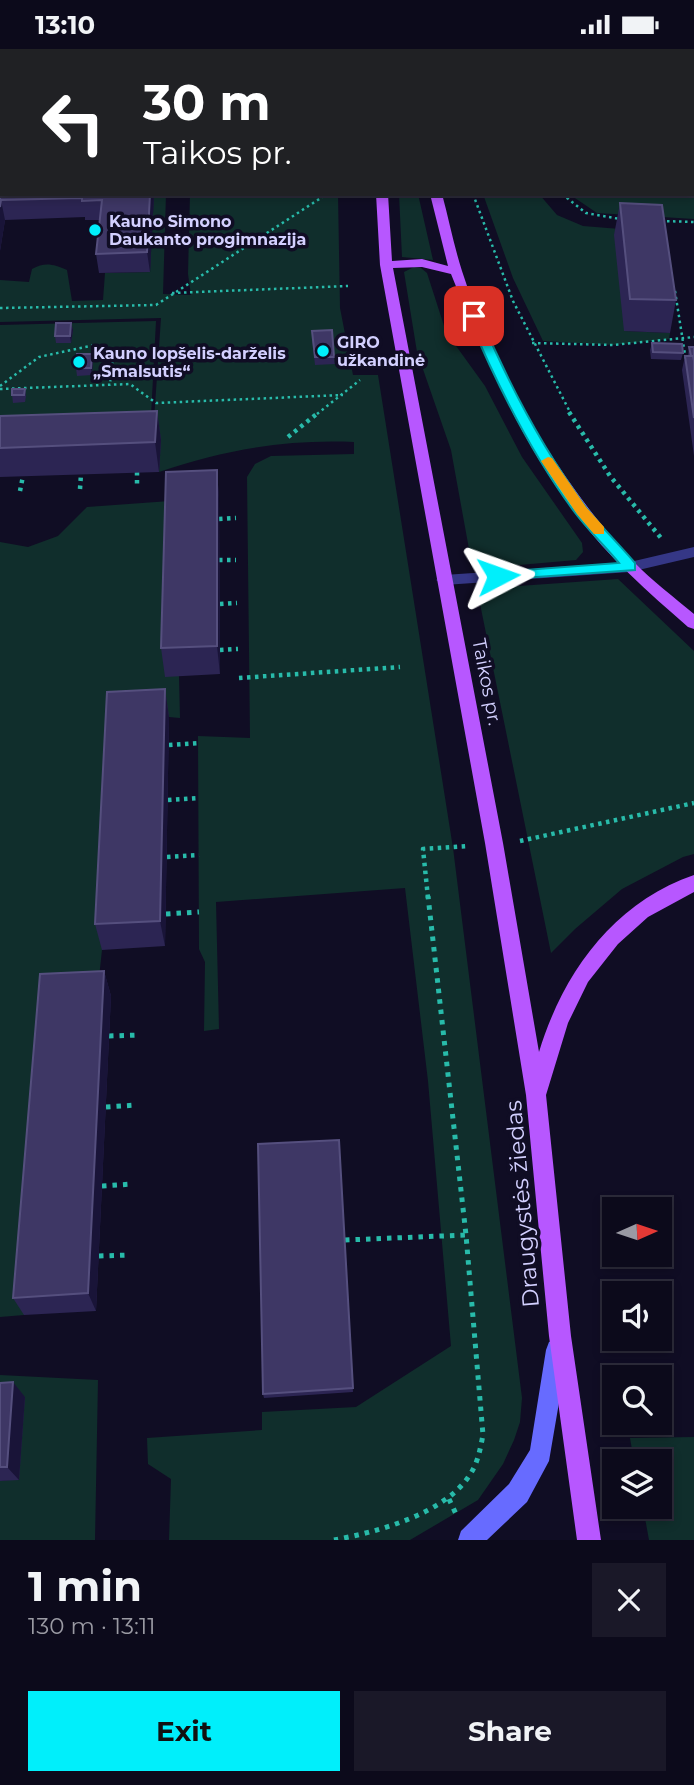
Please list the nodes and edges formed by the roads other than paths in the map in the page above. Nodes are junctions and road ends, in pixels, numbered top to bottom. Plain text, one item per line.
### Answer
1 (382, 196) edge
2 (437, 196) edge
3 (386, 265) junction
4 (456, 272) junction
5 (694, 552) edge
6 (630, 567) junction
7 (444, 580) junction
8 (694, 623) edge
9 (694, 883) edge
10 (536, 1095) junction
11 (560, 1336) junction
12 (470, 1540) edge
13 (589, 1540) edge

1 - 3 main road, Taikos pr.
2 - 4 main road
3 - 4 main road
3 - 7 main road, Taikos pr.
4 - 6 main road
5 - 6 street
6 - 7 street
6 - 8 main road
7 - 10 main road, Taikos pr.
9 - 10 main road, Draugystės žiedas
10 - 11 main road, Draugystės žiedas
11 - 12 main road
11 - 13 main road, Draugystės žiedas

